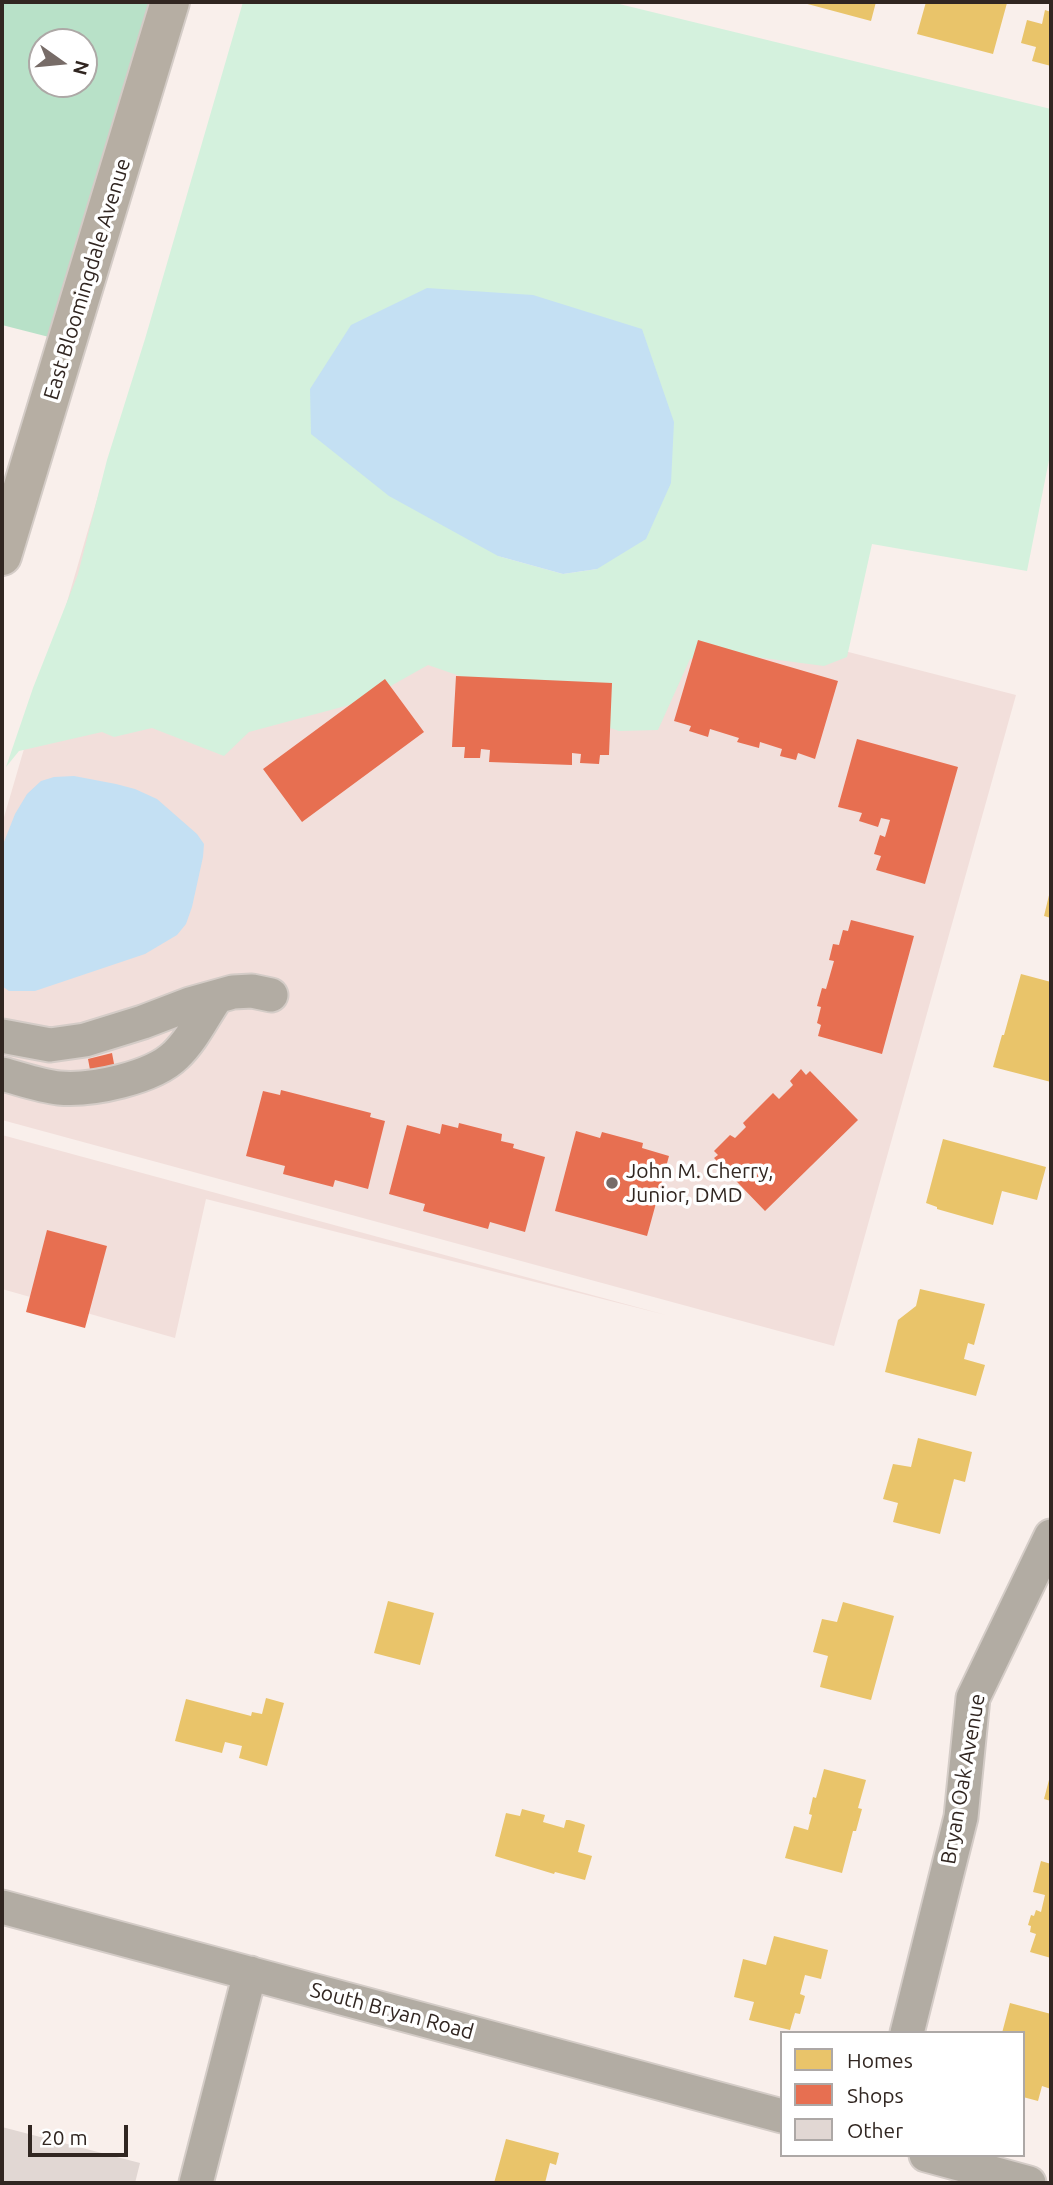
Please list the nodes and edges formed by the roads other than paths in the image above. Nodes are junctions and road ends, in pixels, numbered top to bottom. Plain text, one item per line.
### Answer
1 (170, 2) edge
2 (2, 556) edge
3 (271, 995) dead end
4 (216, 998) junction
5 (2, 1036) edge
6 (2, 1074) edge
7 (1051, 1536) edge
8 (2, 1907) edge
9 (250, 1973) junction
10 (908, 2031) edge
11 (780, 2115) edge
12 (933, 2157) edge
13 (1023, 2182) edge
14 (196, 2183) edge

1 - 2 main road, East Bloomingdale Avenue
3 - 4 street
4 - 5 street
4 - 6 street
7 - 10 street, Bryan Oak Avenue
8 - 9 street, South Bryan Road
9 - 11 street, South Bryan Road
9 - 14 street
12 - 13 street

